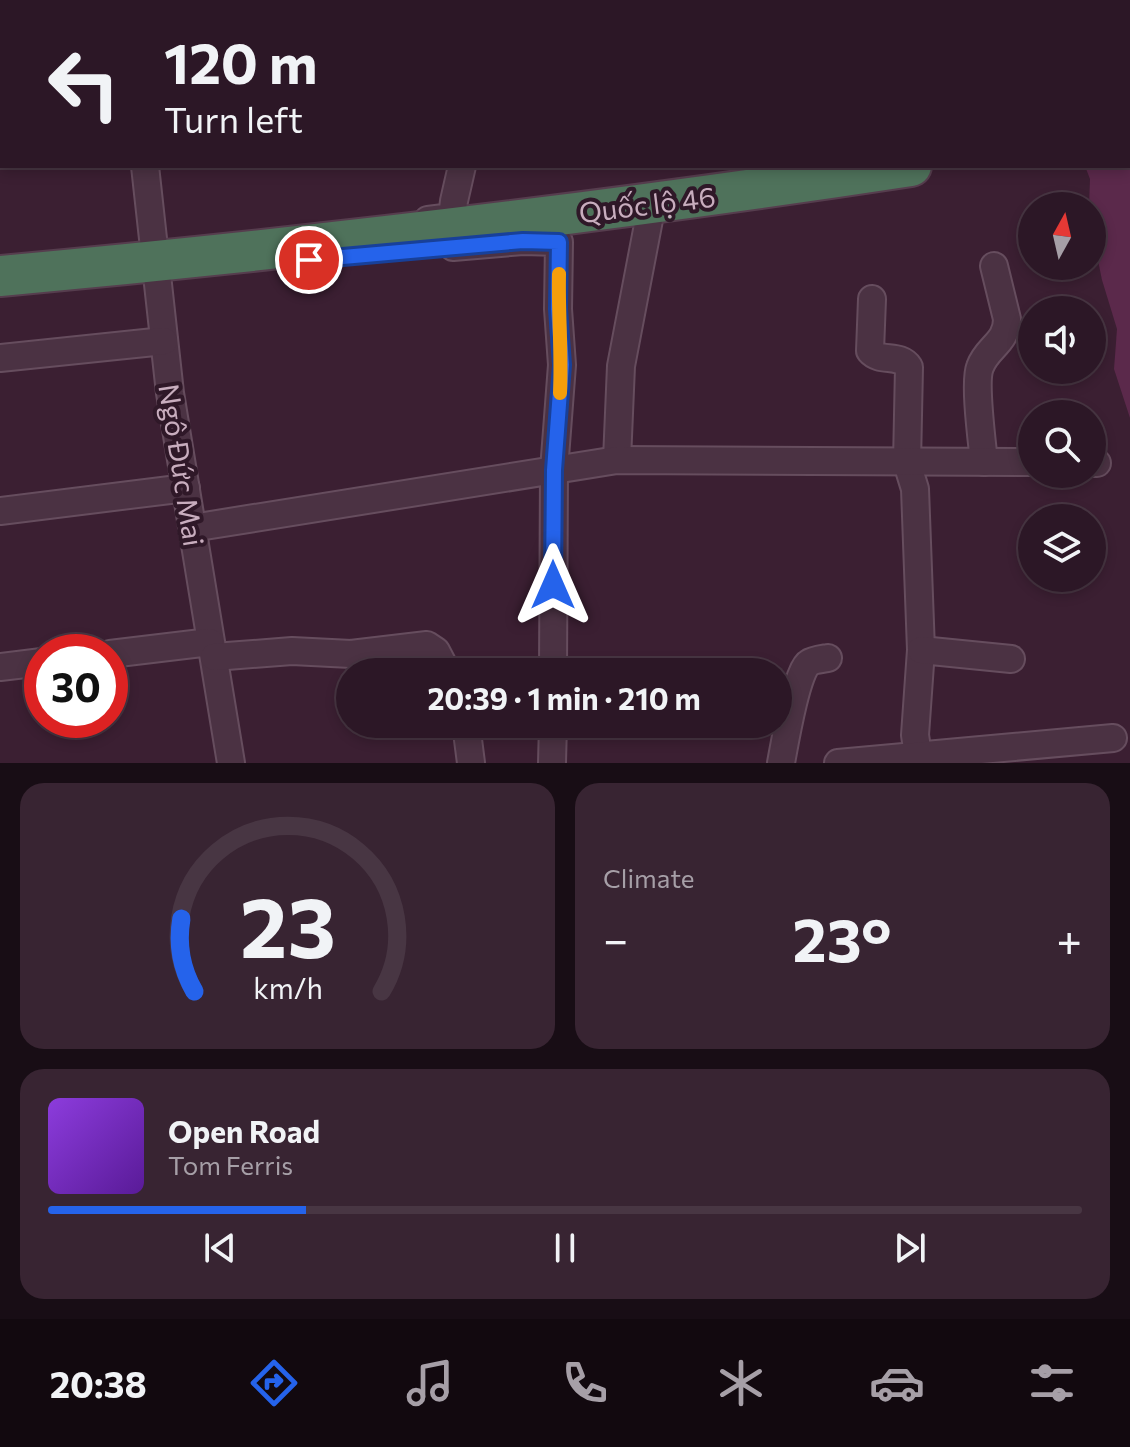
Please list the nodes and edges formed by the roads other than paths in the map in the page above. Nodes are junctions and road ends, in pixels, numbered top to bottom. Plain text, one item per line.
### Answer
1 (145, 168) edge
2 (462, 168) edge
3 (897, 168) edge
4 (652, 204) junction
5 (155, 263) junction
6 (994, 266) dead end
7 (0, 276) edge
8 (872, 299) dead end
9 (164, 341) junction
10 (0, 358) edge
11 (617, 460) junction
12 (984, 462) junction
13 (1018, 462) edge
14 (907, 463) junction
15 (554, 470) junction
16 (186, 488) junction
17 (0, 511) edge
18 (192, 528) junction
19 (212, 650) junction
20 (921, 650) junction
21 (128, 653) edge
22 (440, 658) edge
23 (553, 658) edge
24 (828, 658) dead end
25 (1011, 659) dead end
26 (24, 664) edge
27 (0, 667) edge
28 (468, 738) edge
29 (553, 738) edge
30 (1113, 738) dead end
31 (918, 755) junction
32 (1008, 755) edge
33 (231, 763) edge
34 (471, 763) edge
35 (552, 763) edge
36 (781, 763) edge
37 (838, 763) edge

1 - 5 street, Ngô Đức Mai
2 - 5 street
3 - 4 highway, Quốc lộ 46
4 - 5 highway, Quốc lộ 46
4 - 11 street
5 - 7 highway, Quốc lộ 46
5 - 9 street, Ngô Đức Mai
5 - 15 street
6 - 12 street
8 - 14 street
9 - 10 street
9 - 16 street, Ngô Đức Mai
11 - 14 street
11 - 15 street
12 - 13 street
12 - 14 street
14 - 20 street
15 - 18 street
15 - 23 street
16 - 17 street
16 - 18 street, Ngô Đức Mai
18 - 19 street, Ngô Đức Mai
19 - 21 street
19 - 22 street
19 - 33 street, Ngô Đức Mai
20 - 25 street
20 - 31 street
24 - 36 street
26 - 27 street
28 - 34 street
29 - 35 street
30 - 32 street
31 - 32 street
31 - 37 street

